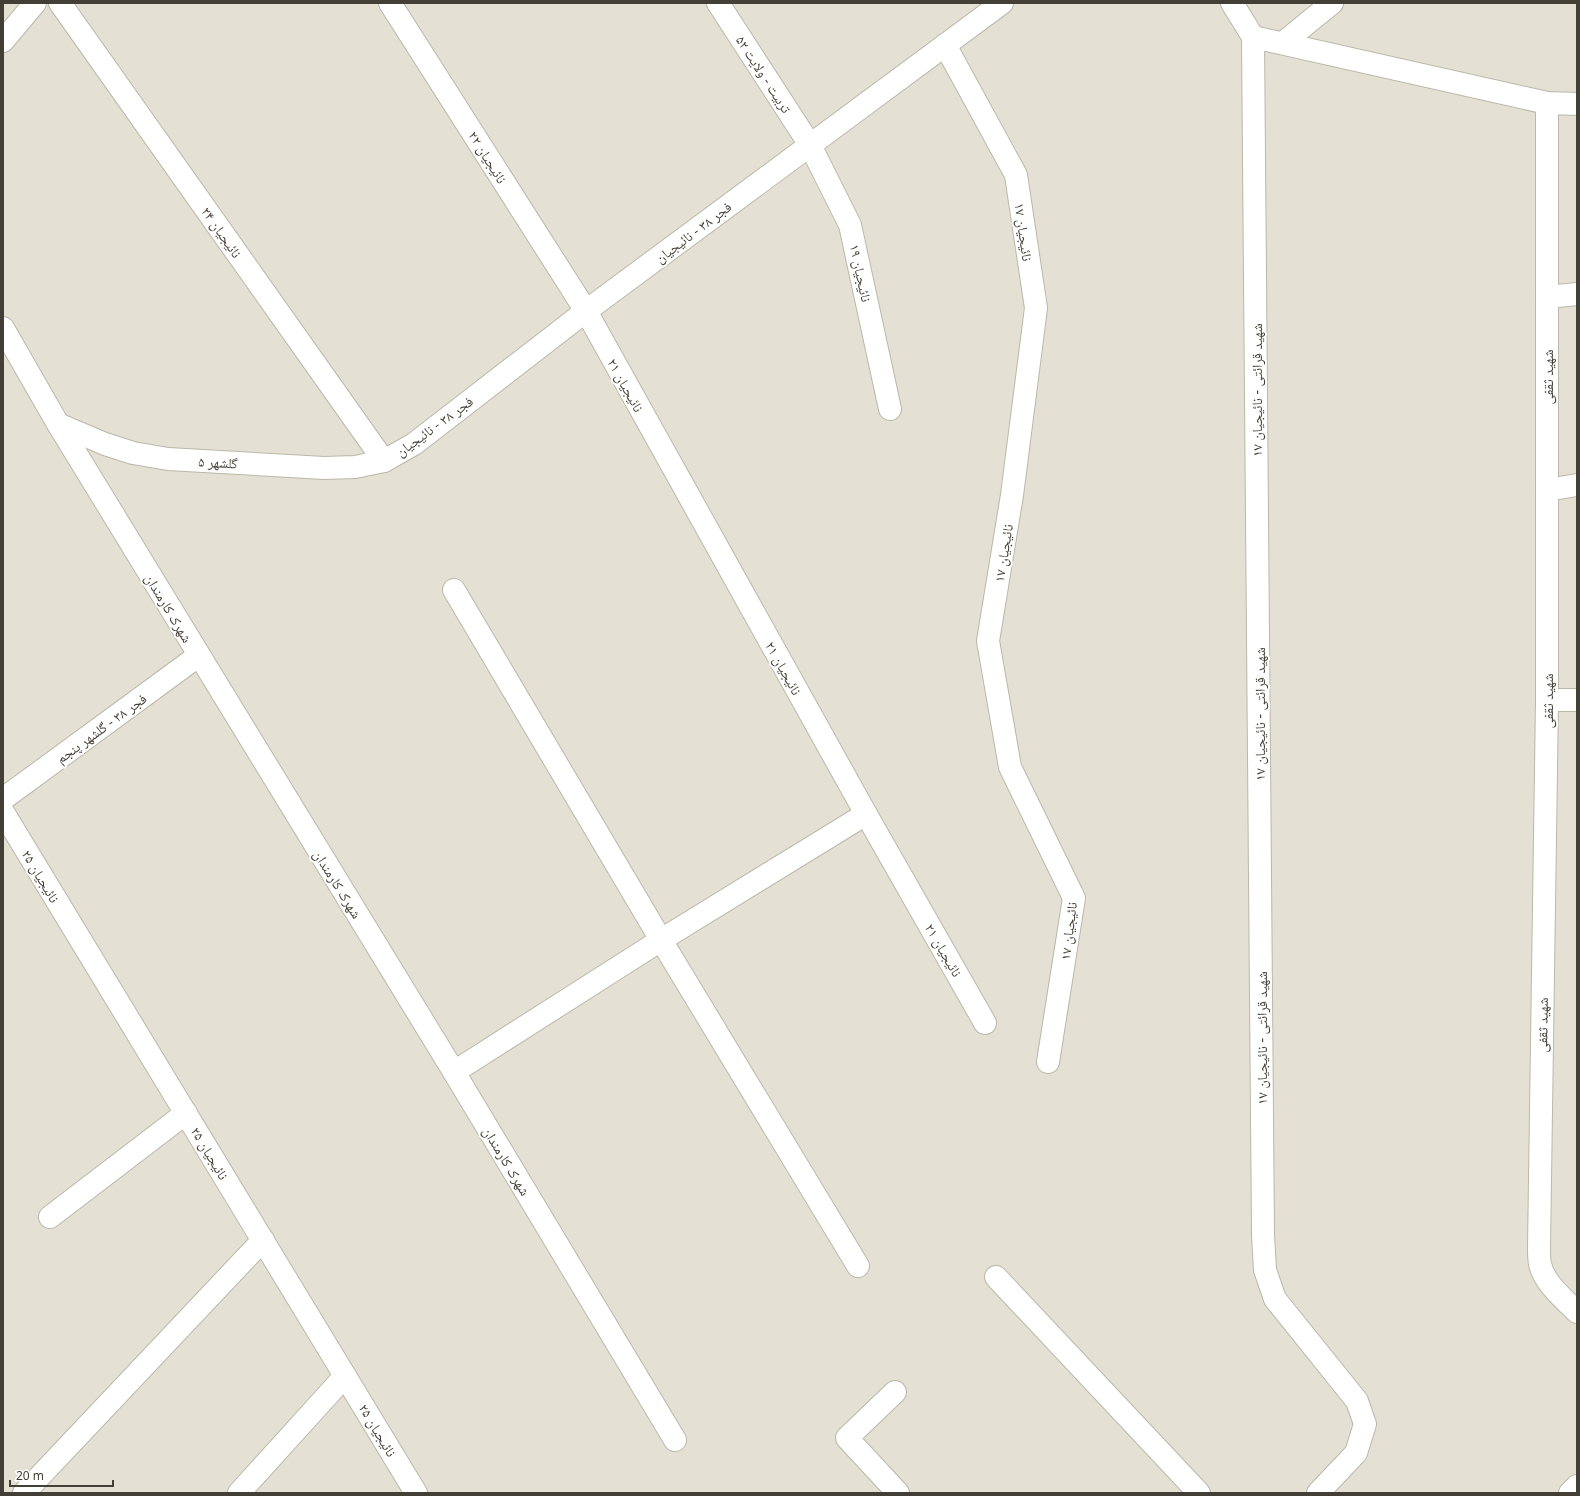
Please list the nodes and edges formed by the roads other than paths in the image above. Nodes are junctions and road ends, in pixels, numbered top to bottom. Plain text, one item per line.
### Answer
1 (35, 3) edge
2 (60, 3) edge
3 (390, 3) edge
4 (718, 3) edge
5 (1002, 3) edge
6 (1232, 3) edge
7 (1332, 3) edge
8 (1253, 36) junction
9 (3, 41) edge
10 (1283, 43) junction
11 (945, 45) junction
12 (1547, 103) junction
13 (1577, 104) edge
14 (810, 145) junction
15 (1577, 294) edge
16 (1547, 297) junction
17 (586, 311) junction
18 (3, 328) edge
19 (890, 409) dead end
20 (58, 424) junction
21 (384, 461) junction
22 (1577, 485) edge
23 (1547, 490) junction
24 (454, 590) dead end
25 (198, 656) junction
26 (1548, 700) junction
27 (1577, 700) edge
28 (3, 799) edge
29 (3, 812) edge
30 (866, 814) junction
31 (661, 940) junction
32 (985, 1023) dead end
33 (1048, 1062) dead end
34 (454, 1072) junction
35 (186, 1113) junction
36 (50, 1218) dead end
37 (263, 1240) junction
38 (858, 1266) dead end
39 (996, 1278) dead end
40 (1577, 1312) edge
41 (345, 1376) junction
42 (895, 1392) dead end
43 (675, 1440) dead end
44 (1577, 1486) edge
45 (24, 1493) edge
46 (239, 1493) edge
47 (416, 1493) edge
48 (898, 1493) edge
49 (1199, 1493) edge
50 (1318, 1493) edge
51 (1570, 1493) edge

1 - 9 street
2 - 21 street, نائیجیان ۲۴
3 - 17 street, نائیجیان ۲۲
4 - 14 street, تربیت - ولایت ۵۲
5 - 11 street, فجر ۳۸ - نائیجیان
6 - 8 street
7 - 10 street
8 - 10 street
8 - 50 street, شهید قرائتی - نائیجیان ۱۷
10 - 12 street
11 - 14 street, فجر ۳۸ - نائیجیان
11 - 33 street, نائیجیان ۱۷
12 - 13 street
12 - 16 street, شهید ثقفی
14 - 17 street, فجر ۳۸ - نائیجیان
14 - 19 street, نائیجیان ۱۹
15 - 16 street
16 - 23 street, شهید ثقفی
17 - 21 street, فجر ۳۸ - نائیجیان
17 - 30 street, نائیجیان ۲۱
18 - 20 street, شهرک کارمندان
20 - 21 street, گلشهر ۵
20 - 25 street, شهرک کارمندان
22 - 23 street
23 - 26 street, شهید ثقفی
24 - 31 street
25 - 28 street, فجر ۳۸ - گلشهر پنجم
25 - 34 street, شهرک کارمندان
26 - 27 street
26 - 40 street, شهید ثقفی
29 - 35 street, نائیجیان ۲۵
30 - 31 street
30 - 32 street, نائیجیان ۲۱
31 - 34 street
31 - 38 street
34 - 43 street, شهرک کارمندان
35 - 36 street
35 - 37 street, نائیجیان ۲۵
37 - 41 street, نائیجیان ۲۵
37 - 45 street
39 - 49 street
41 - 46 street
41 - 47 street, نائیجیان ۲۵
42 - 48 street
44 - 51 street

